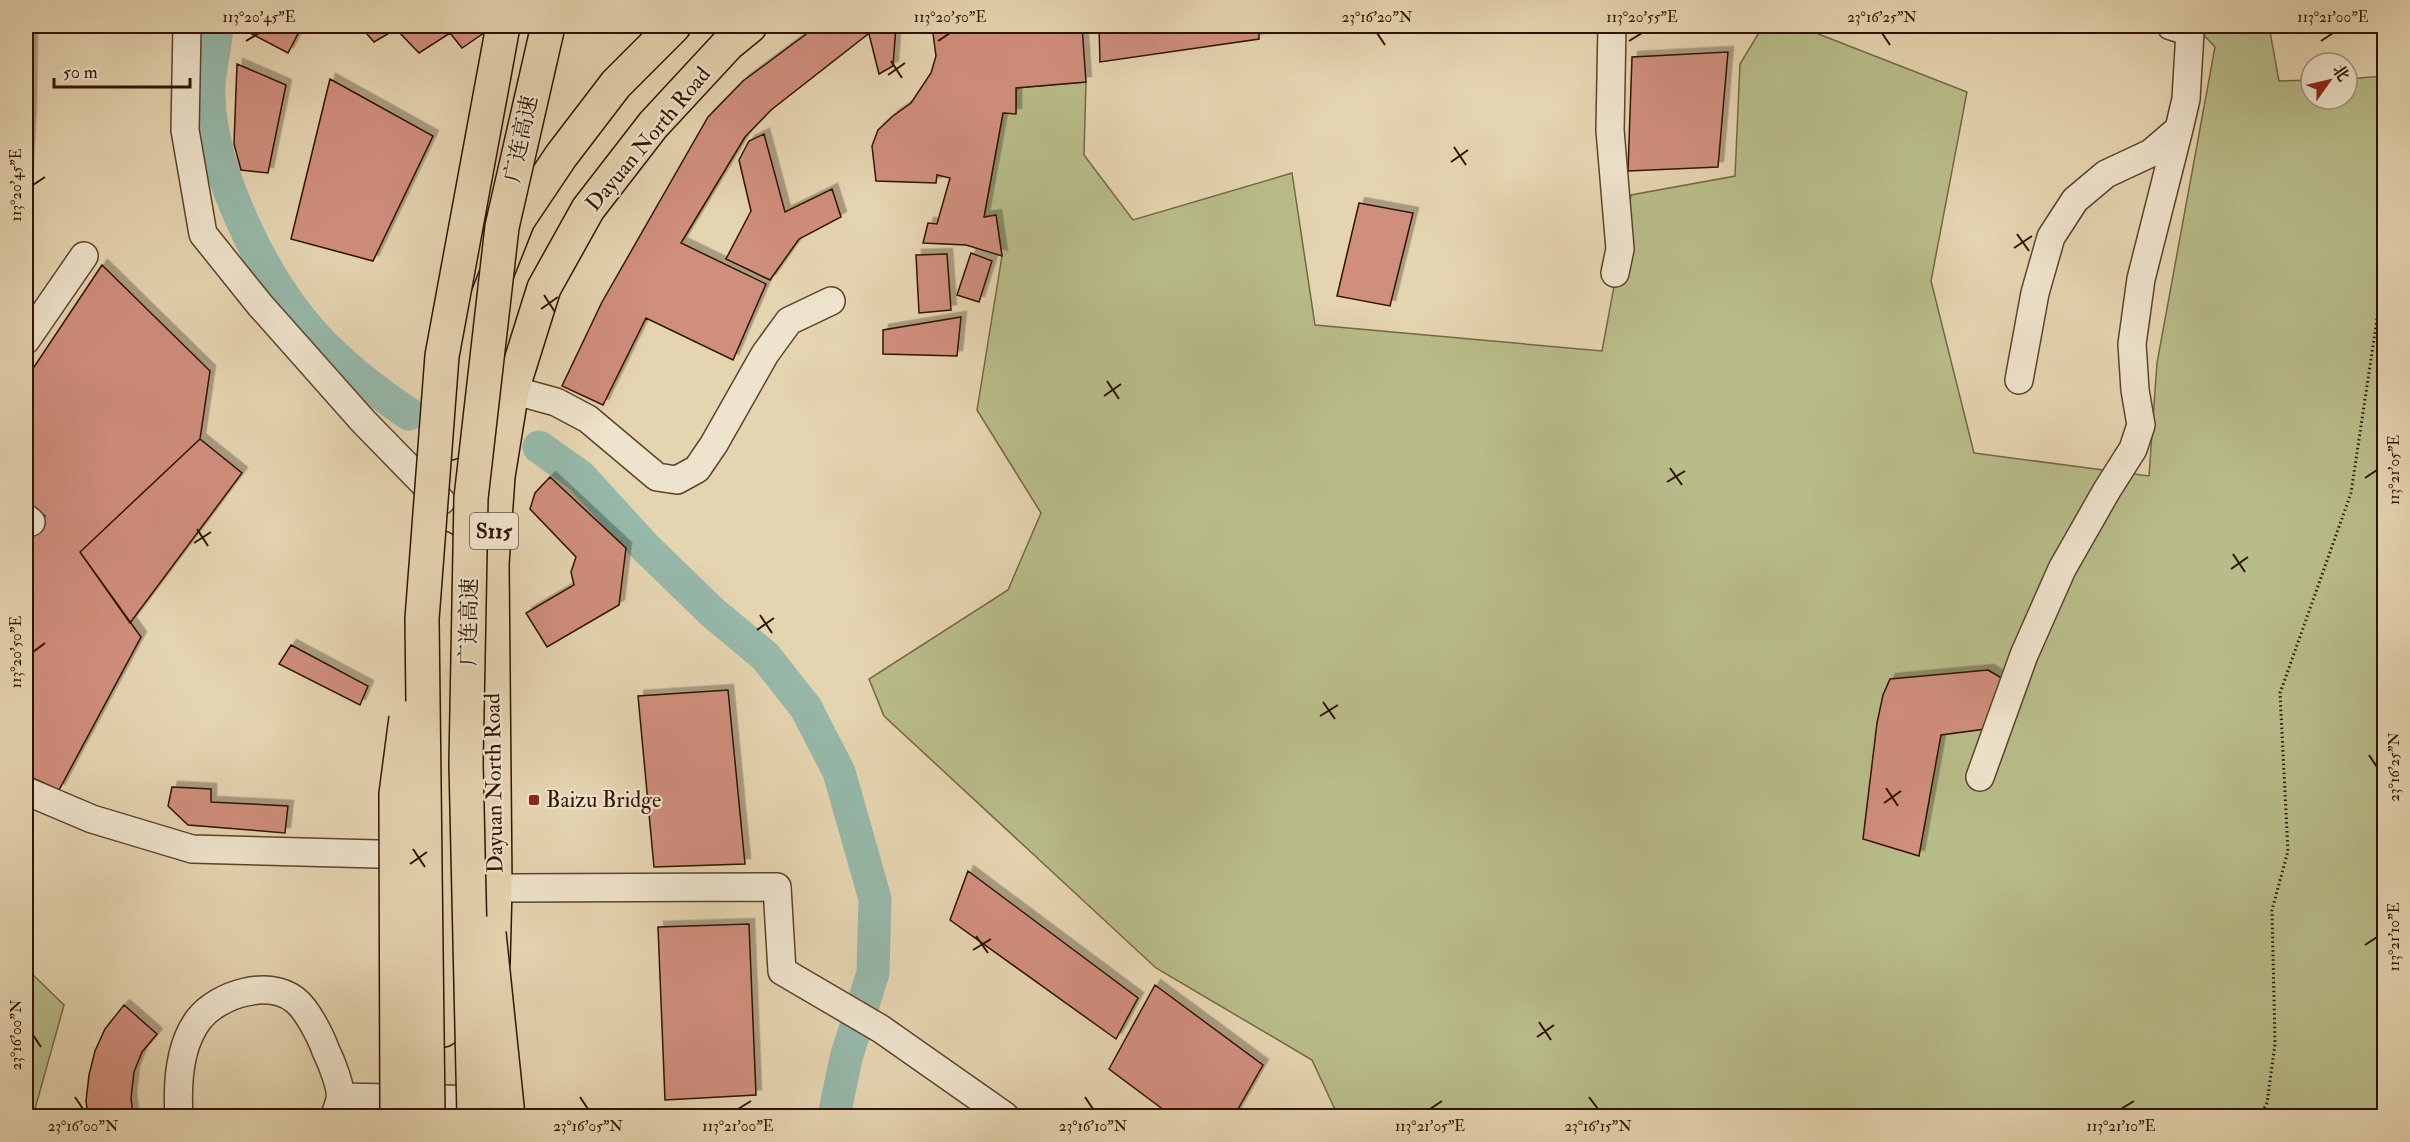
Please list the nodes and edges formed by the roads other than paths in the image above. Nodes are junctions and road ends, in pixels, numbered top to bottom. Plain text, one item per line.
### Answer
1 (187, 26) edge
2 (503, 26) edge
3 (548, 26) edge
4 (674, 26) edge
5 (750, 26) edge
6 (1612, 26) edge
7 (2171, 26) edge
8 (2179, 129) junction
9 (84, 256) dead end
10 (1615, 273) dead end
11 (831, 301) dead end
12 (30, 322) edge
13 (2019, 380) dead end
14 (512, 390) junction
15 (444, 504) junction
16 (427, 553) junction
17 (1980, 777) dead end
18 (26, 791) edge
19 (443, 855) junction
20 (495, 888) junction
21 (338, 1107) edge
22 (438, 1110) edge
23 (490, 1112) edge
24 (179, 1116) edge
25 (397, 1116) edge
26 (1005, 1116) edge

1 - 15 lane
2 - 16 main road, 广连高速, bridge
3 - 23 main road, 广连高速, bridge
4 - 15 main road, S115
5 - 14 main road, Dayuan North Road / S115
6 - 10 lane
7 - 8 lane
8 - 13 lane
8 - 17 lane
9 - 12 lane
11 - 14 lane
14 - 20 main road, Dayuan North Road / S115
15 - 19 main road, S115
16 - 22 main road, 广连高速, bridge
16 - 25 main road, bridge
18 - 19 lane
19 - 22 main road, S115
20 - 23 main road, Dayuan North Road / S115
20 - 26 lane
21 - 22 lane
21 - 24 lane
22 - 23 lane

